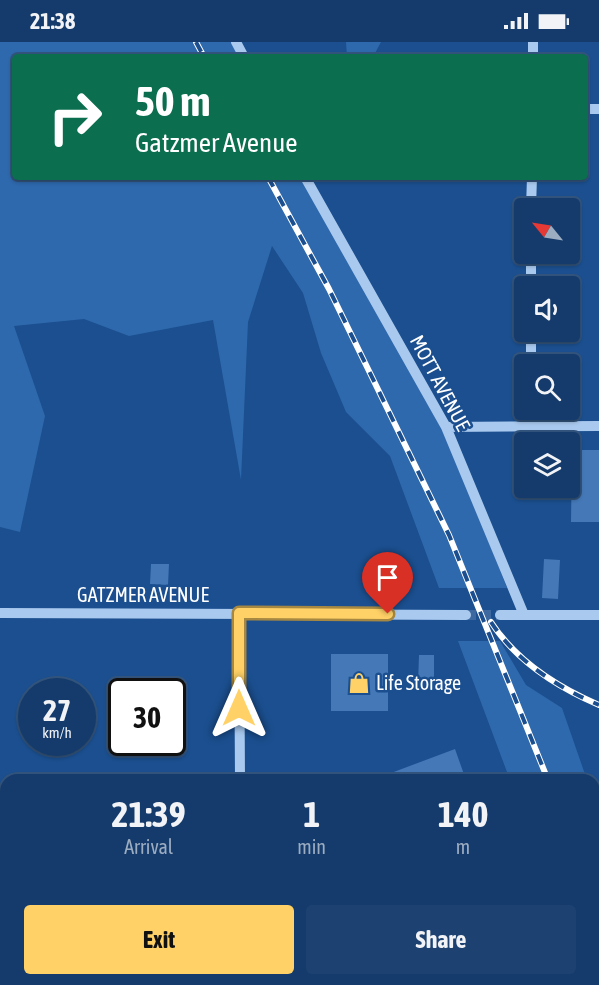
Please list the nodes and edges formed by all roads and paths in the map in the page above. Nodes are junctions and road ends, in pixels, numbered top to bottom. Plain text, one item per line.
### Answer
1 (307, 180) edge
2 (532, 180) edge
3 (531, 198) edge
4 (530, 420) edge
5 (530, 426) junction
6 (599, 426) edge
7 (446, 428) junction
8 (0, 613) edge
9 (239, 613) junction
10 (466, 615) tunnel mouth
11 (500, 615) tunnel mouth
12 (524, 615) junction
13 (599, 615) edge
14 (240, 774) edge

1 - 7 street, MOTT AVENUE
2 - 3 street
4 - 5 street
5 - 6 street
5 - 7 street
7 - 12 street, MOTT AVENUE
8 - 9 street, GATZMER AVENUE
9 - 10 street, GATZMER AVENUE
9 - 14 street
11 - 12 street
12 - 13 street

